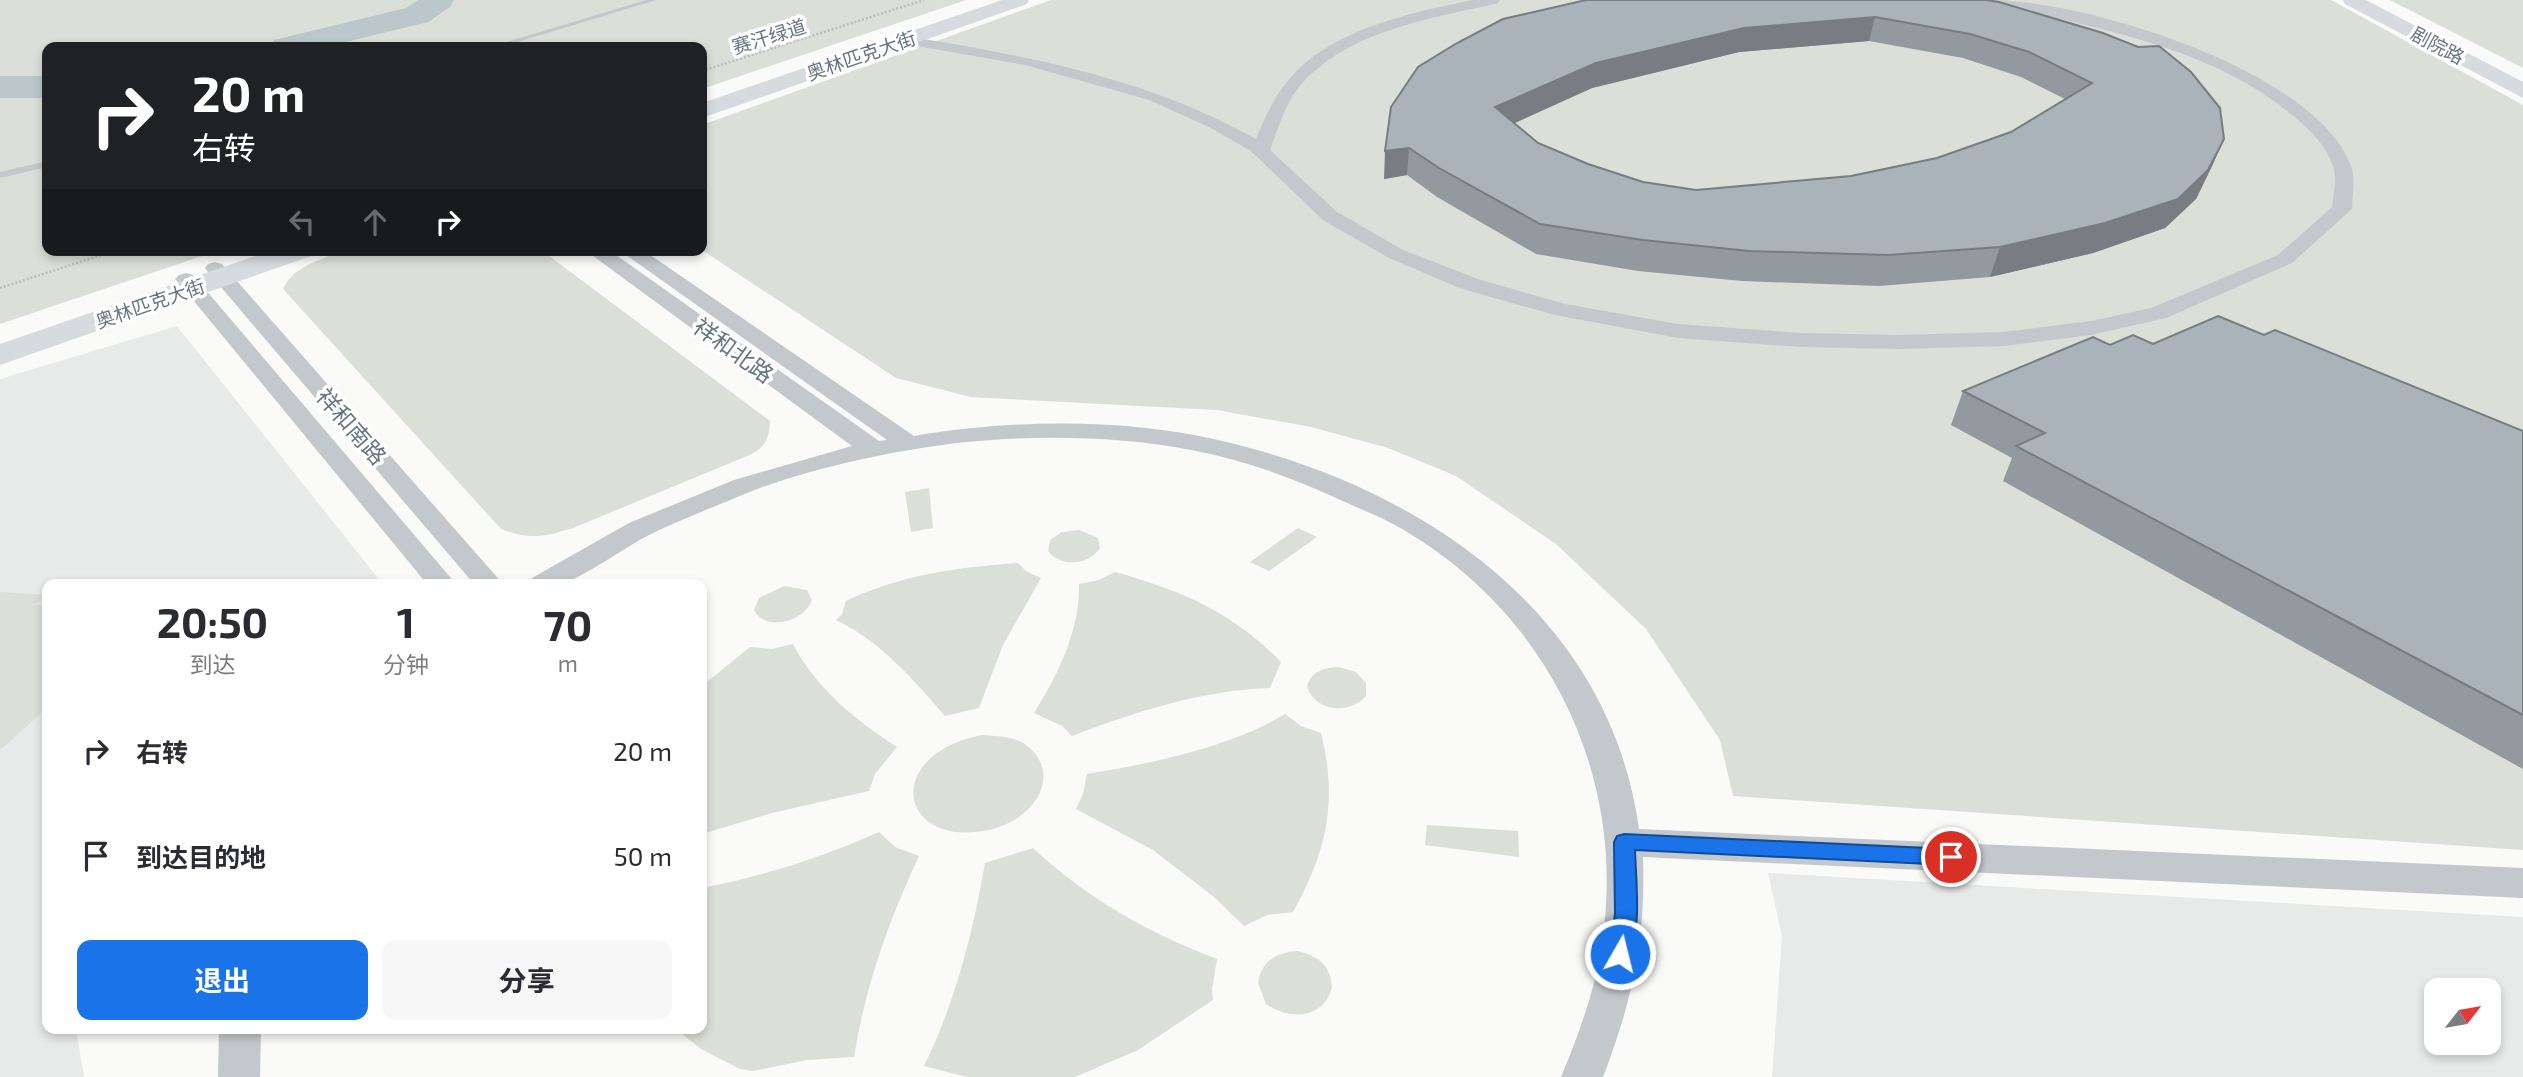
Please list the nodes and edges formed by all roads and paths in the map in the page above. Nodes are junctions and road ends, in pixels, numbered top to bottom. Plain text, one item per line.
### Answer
1 (653, 0) edge
2 (924, 0) edge
3 (1000, 0) edge
4 (1020, 0) edge
5 (1493, 0) edge
6 (1997, 0) edge
7 (2352, 0) edge
8 (2368, 0) edge
9 (906, 40) junction
10 (511, 42) edge
11 (707, 69) edge
12 (2523, 81) edge
13 (2523, 91) edge
14 (707, 100) edge
15 (707, 109) edge
16 (1261, 150) junction
17 (42, 165) edge
18 (0, 176) edge
19 (99, 256) edge
20 (255, 256) edge
21 (280, 256) edge
22 (603, 256) edge
23 (638, 256) edge
24 (204, 278) junction
25 (0, 288) edge
26 (0, 342) edge
27 (0, 355) edge
28 (908, 443) junction
29 (873, 449) junction
30 (438, 579) edge
31 (484, 579) edge
32 (551, 579) edge
33 (1624, 842) junction
34 (2523, 883) edge
35 (240, 1034) edge
36 (239, 1077) edge
37 (1582, 1077) edge

1 - 10 lane
2 - 11 path, 赛汗绿道
3 - 14 main road, 奥林匹克大街
4 - 9 main road, 奥林匹克大街
5 - 16 street
6 - 16 street
7 - 13 main road, 剧院路
8 - 12 main road, 剧院路
9 - 15 main road, 奥林匹克大街
9 - 16 street
17 - 18 lane
19 - 25 path
20 - 24 main road, 奥林匹克大街
21 - 24 main road, 奥林匹克大街
22 - 29 street, 祥和北路
23 - 28 street, 祥和北路
24 - 26 main road, 奥林匹克大街
24 - 27 main road, 奥林匹克大街
24 - 30 street, 祥和南路
24 - 31 street, 祥和南路
28 - 29 street
28 - 33 street
29 - 32 street
33 - 34 street
33 - 37 street
35 - 36 street

